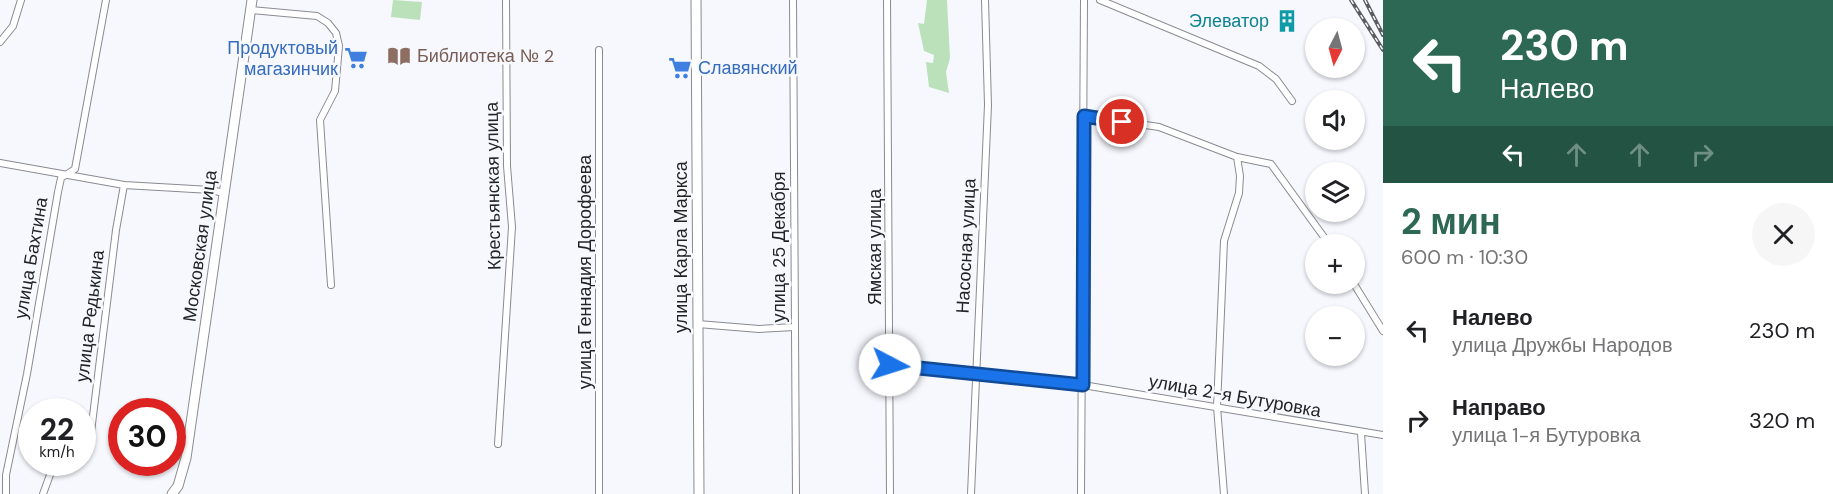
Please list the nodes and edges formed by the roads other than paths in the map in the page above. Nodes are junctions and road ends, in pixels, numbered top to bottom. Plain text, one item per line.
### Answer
1 (21, 0) edge
2 (106, 0) edge
3 (506, 0) edge
4 (696, 0) edge
5 (793, 0) edge
6 (887, 0) edge
7 (985, 0) edge
8 (1084, 0) edge
9 (1100, 0) edge
10 (251, 5) edge
11 (0, 42) edge
12 (599, 50) dead end
13 (1292, 101) dead end
14 (1084, 116) junction
15 (1237, 158) junction
16 (0, 163) edge
17 (68, 176) junction
18 (124, 185) junction
19 (224, 193) junction
20 (1322, 234) edge
21 (331, 285) dead end
22 (1360, 294) edge
23 (698, 324) junction
24 (794, 327) junction
25 (1383, 332) edge
26 (890, 365) junction
27 (976, 372) junction
28 (1083, 385) junction
29 (96, 398) edge
30 (1217, 407) junction
31 (1361, 433) junction
32 (1383, 435) edge
33 (498, 444) dead end
34 (50, 476) edge
35 (6, 494) edge
36 (43, 494) edge
37 (172, 494) edge
38 (599, 494) edge
39 (699, 494) edge
40 (796, 494) edge
41 (890, 494) edge
42 (971, 494) edge
43 (1080, 494) edge
44 (1224, 494) edge
45 (1365, 494) edge

1 - 11 street
2 - 17 street, улица Бахтина
3 - 33 street, Крестьянская улица
4 - 23 street, улица Карла Маркса
5 - 24 street, улица 25 Декабря
6 - 26 street, Ямская улица
7 - 27 street, Насосная улица
8 - 14 street
9 - 13 street
10 - 19 street, Московская улица
10 - 21 street
12 - 38 street, улица Геннадия Дорофеева
14 - 15 street
14 - 28 street
15 - 20 street
15 - 30 street
16 - 17 street
17 - 18 street
17 - 35 street, улица Бахтина
18 - 19 street
18 - 29 street, улица Редькина
19 - 37 street, Московская улица
22 - 25 street
23 - 24 street
23 - 39 street, улица Карла Маркса
24 - 40 street, улица 25 Декабря
26 - 27 street, улица 2-я Бутуровка
26 - 41 street, Ямская улица
27 - 28 street, улица 2-я Бутуровка
27 - 42 street, Насосная улица
28 - 30 street, улица 2-я Бутуровка
28 - 43 street
30 - 31 street, улица 2-я Бутуровка
30 - 44 street
31 - 32 street, улица 2-я Бутуровка
31 - 45 street
34 - 36 street

